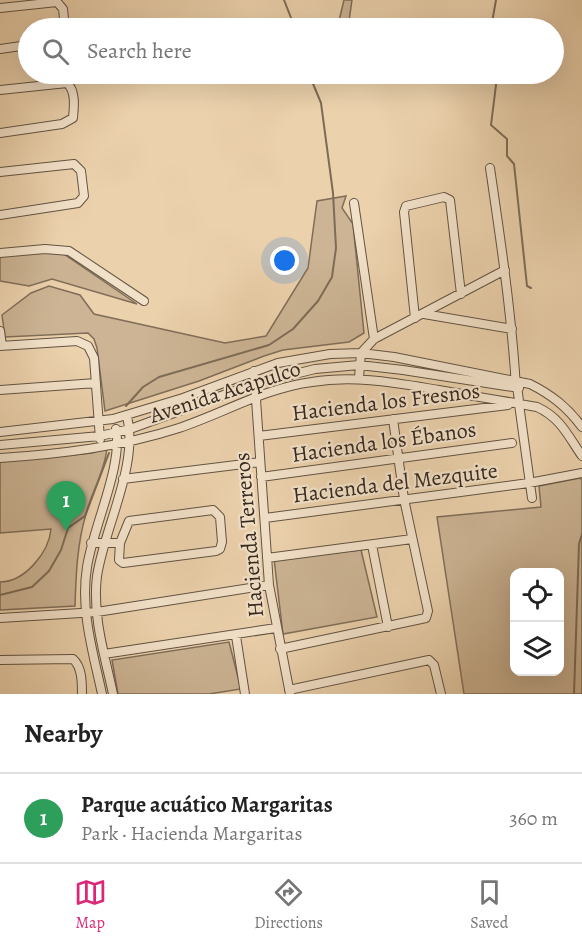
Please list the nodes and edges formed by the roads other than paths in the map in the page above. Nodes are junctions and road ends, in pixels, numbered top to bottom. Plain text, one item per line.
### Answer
1 (0, 8) edge
2 (64, 18) edge
3 (18, 46) edge
4 (0, 49) edge
5 (58, 84) edge
6 (69, 84) edge
7 (0, 90) edge
8 (0, 133) edge
9 (490, 168) dead end
10 (0, 172) edge
11 (354, 203) dead end
12 (0, 215) edge
13 (0, 254) edge
14 (505, 270) junction
15 (461, 294) junction
16 (144, 300) dead end
17 (424, 314) junction
18 (415, 318) junction
19 (512, 329) junction
20 (0, 331) edge
21 (374, 339) junction
22 (1, 346) edge
23 (361, 353) junction
24 (359, 365) junction
25 (254, 371) junction
26 (359, 378) junction
27 (515, 380) junction
28 (96, 383) junction
29 (254, 384) junction
30 (519, 388) junction
31 (0, 390) edge
32 (255, 397) junction
33 (519, 404) junction
34 (127, 416) junction
35 (113, 419) junction
36 (393, 419) junction
37 (99, 422) junction
38 (582, 427) edge
39 (130, 429) junction
40 (0, 432) edge
41 (116, 432) junction
42 (100, 436) junction
43 (259, 436) junction
44 (131, 442) junction
45 (512, 443) dead end
46 (0, 445) edge
47 (118, 445) junction
48 (101, 448) junction
49 (582, 456) edge
50 (0, 459) edge
51 (399, 459) junction
52 (260, 462) junction
53 (582, 473) edge
54 (261, 477) junction
55 (123, 479) junction
56 (530, 483) junction
57 (532, 498) dead end
58 (404, 499) junction
59 (265, 518) junction
60 (412, 540) junction
61 (91, 543) junction
62 (104, 543) junction
63 (120, 543) junction
64 (372, 545) junction
65 (267, 558) junction
66 (269, 585) junction
67 (97, 612) junction
68 (85, 613) junction
69 (0, 618) edge
70 (388, 627) junction
71 (276, 628) junction
72 (236, 636) junction
73 (280, 649) junction
74 (104, 654) junction
75 (0, 660) edge
76 (98, 673) junction
77 (81, 676) junction
78 (289, 692) edge
79 (82, 694) edge
80 (102, 694) edge
81 (113, 694) edge
82 (244, 694) edge
83 (441, 694) edge

1 - 2 street
3 - 4 street
5 - 7 street
6 - 8 street
9 - 14 street
10 - 12 street
11 - 21 street
13 - 16 street
14 - 15 street
14 - 19 street
15 - 17 street
15 - 18 street
17 - 18 street
17 - 19 street
18 - 21 street
19 - 27 street
20 - 22 street
21 - 23 street
22 - 28 street
23 - 24 street
23 - 25 street, Avenida Acapulco
23 - 27 street, Avenida Acapulco
24 - 26 street
24 - 29 street, Avenida Acapulco
24 - 30 street, Avenida Acapulco
25 - 29 street, Hacienda Terreros
25 - 34 street, Avenida Acapulco
26 - 32 street, Avenida Acapulco
26 - 33 street, Avenida Acapulco
27 - 30 street
27 - 38 street, Avenida Acapulco
28 - 31 street
28 - 37 street
29 - 32 street, Hacienda Terreros
29 - 39 street, Avenida Acapulco
30 - 33 street
32 - 43 street, Hacienda Terreros
32 - 44 street, Avenida Acapulco
33 - 36 street, Hacienda los Fresnos
33 - 49 street, Avenida Acapulco
33 - 56 street
34 - 35 street, Avenida Acapulco
34 - 39 street
35 - 37 street, Avenida Acapulco
35 - 41 street
36 - 43 street, Hacienda los Fresnos
36 - 51 street
37 - 40 street, Avenida Acapulco
37 - 42 street
39 - 41 street, Avenida Acapulco
39 - 44 street
41 - 42 street, Avenida Acapulco
41 - 47 street
42 - 46 street, Avenida Acapulco
42 - 48 street
43 - 52 street, Hacienda Terreros
44 - 47 street, Avenida Acapulco
44 - 55 street
45 - 51 street, Hacienda los Ébanos
47 - 48 street, Avenida Acapulco
47 - 61 street
48 - 50 street, Avenida Acapulco
51 - 54 street, Hacienda los Ébanos
51 - 58 street
52 - 54 street, Hacienda Terreros
52 - 55 street
53 - 56 street, Hacienda del Mezquite
54 - 59 street, Hacienda Terreros
55 - 62 street
56 - 57 street
56 - 58 street, Hacienda del Mezquite
58 - 59 street, Hacienda del Mezquite
58 - 60 street
59 - 65 street, Hacienda Terreros
60 - 64 street
60 - 70 street
61 - 62 street
61 - 68 street
62 - 63 street
62 - 67 street
63 - 63 street
64 - 65 street
64 - 70 street
65 - 66 street, Hacienda Terreros
66 - 67 street
66 - 71 street, Hacienda Terreros
67 - 68 street
67 - 74 street
68 - 69 street
68 - 76 street
70 - 73 street
71 - 72 street
71 - 73 street, Hacienda Terreros
72 - 74 street
72 - 82 street
73 - 78 street, Hacienda Terreros
74 - 81 street
75 - 77 street
76 - 77 street
76 - 80 street
77 - 79 street
78 - 83 street

